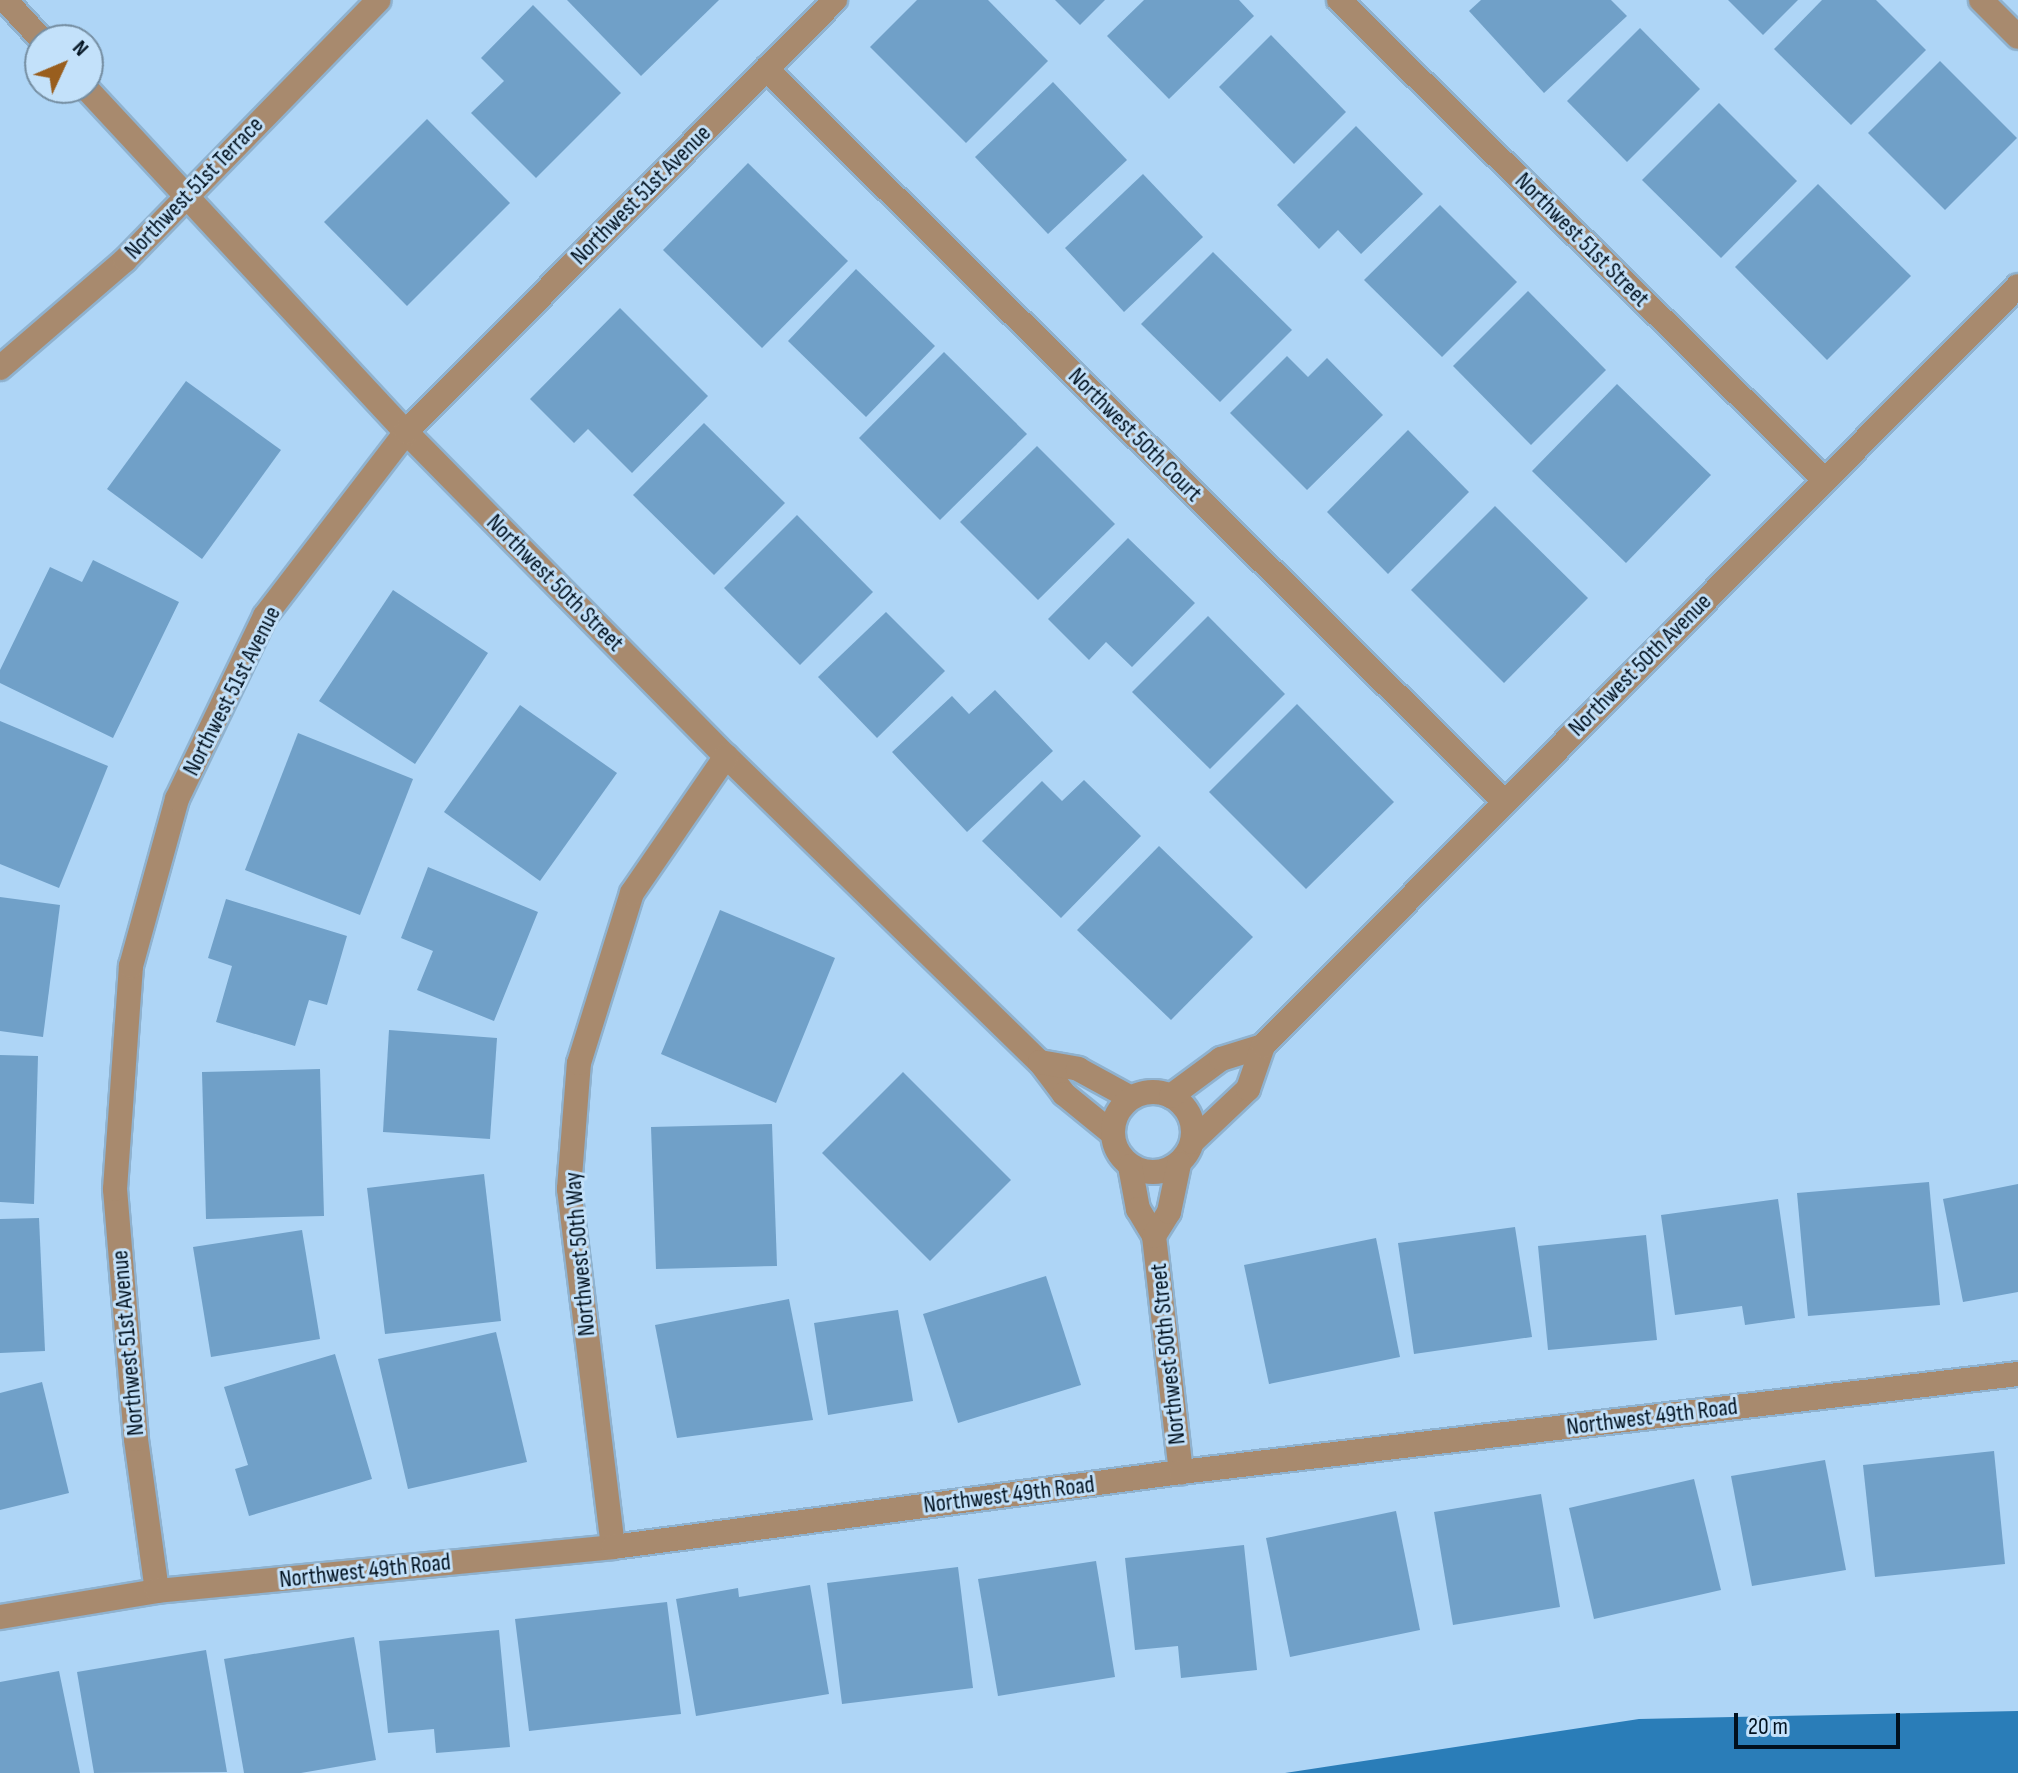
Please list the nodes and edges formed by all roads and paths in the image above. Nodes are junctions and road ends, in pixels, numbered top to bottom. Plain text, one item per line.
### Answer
1 (5, 0) edge
2 (379, 0) edge
3 (835, 0) edge
4 (1339, 0) edge
5 (1981, 0) edge
6 (27, 24) edge
7 (2018, 37) edge
8 (766, 69) junction
9 (101, 104) edge
10 (186, 194) junction
11 (2018, 286) edge
12 (0, 368) edge
13 (406, 432) junction
14 (1825, 480) junction
15 (726, 756) junction
16 (1504, 801) junction
17 (1263, 1046) junction
18 (1040, 1062) junction
19 (1171, 1096) junction
20 (1131, 1098) junction
21 (1112, 1133) junction
22 (1192, 1142) junction
23 (1179, 1164) junction
24 (1130, 1166) junction
25 (1154, 1236) junction
26 (2018, 1374) edge
27 (1181, 1472) junction
28 (613, 1547) junction
29 (157, 1591) junction
30 (0, 1617) edge

1 - 6 street
2 - 10 street, Northwest 51st Terrace
3 - 8 street, Northwest 51st Avenue
4 - 14 street, Northwest 51st Street
5 - 7 street
8 - 13 street, Northwest 51st Avenue
8 - 16 street, Northwest 50th Court
9 - 10 street, Northwest 50th Street
10 - 12 street, Northwest 51st Terrace
10 - 13 street, Northwest 50th Street
11 - 14 street, Northwest 50th Avenue
13 - 15 street, Northwest 50th Street
13 - 29 street, Northwest 51st Avenue
14 - 16 street, Northwest 50th Avenue
15 - 18 street, Northwest 50th Street
15 - 28 street, Northwest 50th Way
16 - 17 street, Northwest 50th Avenue
17 - 19 street, Northwest 50th Avenue
17 - 22 street, Northwest 50th Avenue
18 - 20 street
18 - 21 street, Northwest 50th Street
19 - 20 street
19 - 22 street
20 - 21 street
21 - 24 street
22 - 23 street
23 - 24 street
23 - 25 street, Northwest 50th Street
24 - 25 street, Northwest 50th Street
25 - 27 street, Northwest 50th Street
26 - 27 street, Northwest 49th Road
27 - 28 street, Northwest 49th Road
28 - 29 street, Northwest 49th Road
29 - 30 street, Northwest 49th Road

